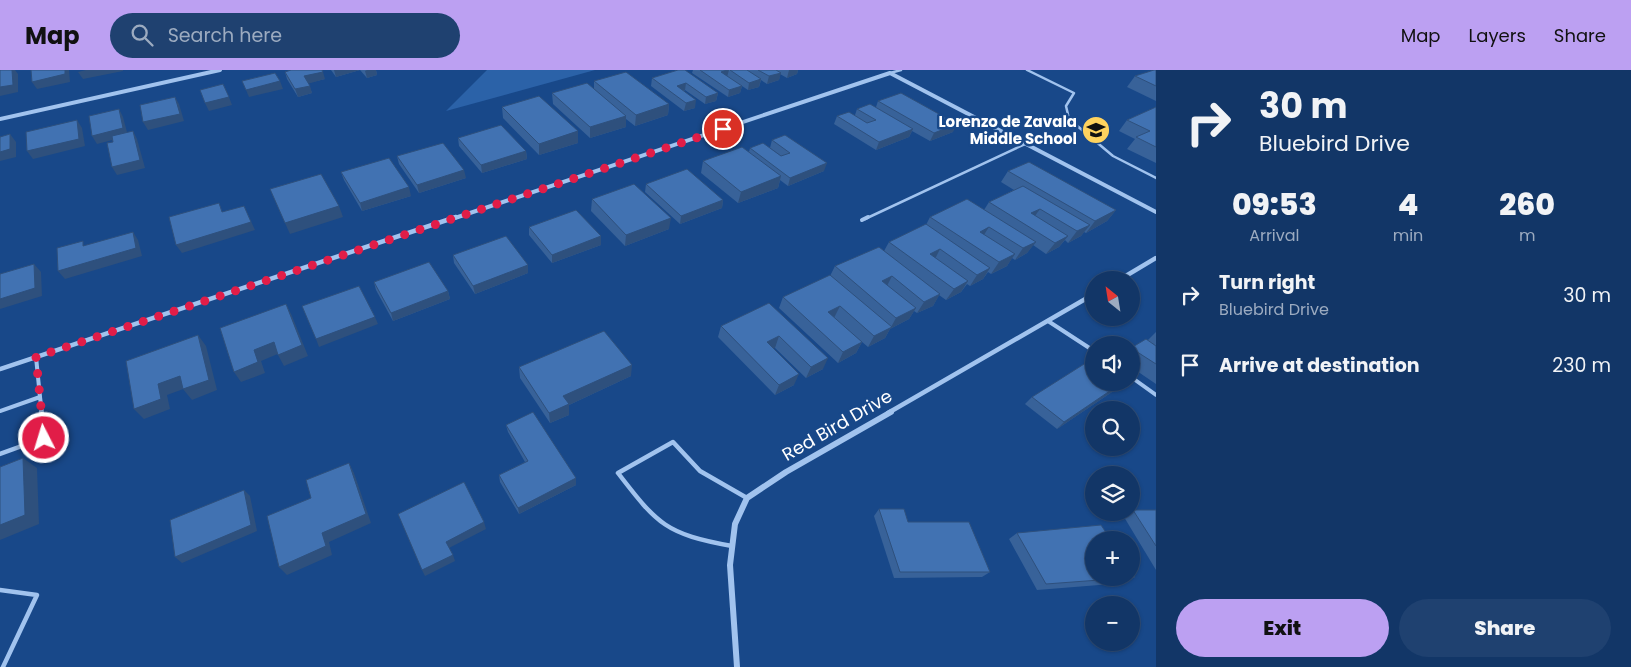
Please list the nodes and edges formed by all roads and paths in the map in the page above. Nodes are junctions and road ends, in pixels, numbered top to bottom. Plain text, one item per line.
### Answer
1 (220, 70) edge
2 (901, 70) edge
3 (1027, 70) edge
4 (890, 73) junction
5 (0, 119) edge
6 (1026, 144) junction
7 (1156, 178) edge
8 (1156, 212) edge
9 (862, 220) dead end
10 (1156, 258) edge
11 (1134, 271) edge
12 (1085, 299) edge
13 (1048, 321) junction
14 (1085, 345) edge
15 (36, 357) junction
16 (0, 369) edge
17 (1140, 383) edge
18 (1156, 395) edge
19 (40, 397) junction
20 (0, 411) edge
21 (0, 454) edge
22 (747, 498) junction
23 (732, 546) junction
24 (0, 590) edge
25 (3, 667) edge
26 (737, 667) edge

1 - 5 street
2 - 4 lane
3 - 7 lane
4 - 6 street
4 - 15 street
6 - 8 street
6 - 9 lane
10 - 11 street
12 - 13 street, Red Bird Drive
13 - 14 lane
13 - 22 street, Red Bird Drive
15 - 16 street
15 - 19 lane
17 - 18 lane
19 - 20 lane
19 - 21 lane
22 - 23 street
22 - 23 lane
23 - 26 street
24 - 25 lane

